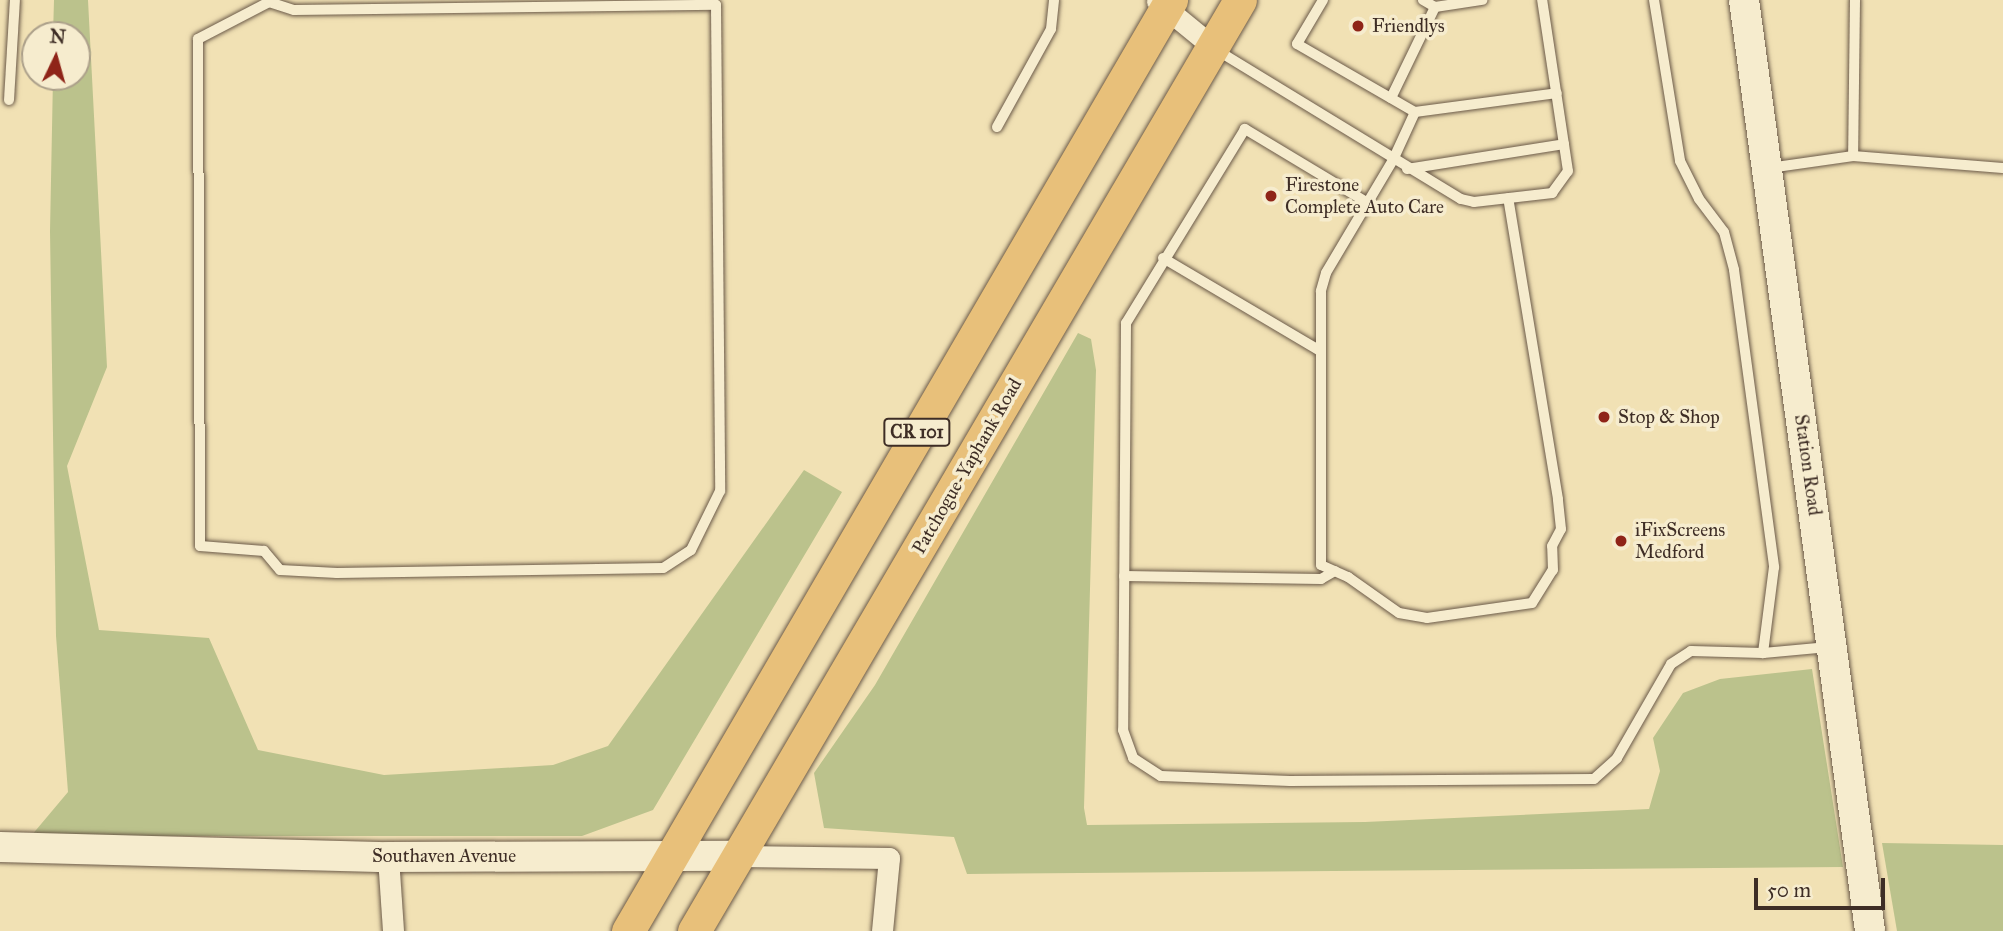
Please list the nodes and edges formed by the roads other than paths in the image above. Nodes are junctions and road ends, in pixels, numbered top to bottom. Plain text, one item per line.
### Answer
1 (15, 0) edge
2 (1054, 0) edge
3 (1240, 0) edge
4 (1323, 0) edge
5 (1423, 0) edge
6 (1482, 0) edge
7 (1542, 0) edge
8 (1654, 0) edge
9 (1744, 0) edge
10 (1855, 0) edge
11 (269, 1) edge
12 (1164, 3) edge
13 (323, 5) edge
14 (1434, 7) junction
15 (1212, 47) junction
16 (1557, 93) junction
17 (1391, 98) junction
18 (9, 100) dead end
19 (1415, 112) junction
20 (996, 127) dead end
21 (1564, 144) junction
22 (1853, 156) junction
23 (1392, 160) junction
24 (1407, 169) junction
25 (1766, 169) junction
26 (2003, 169) edge
27 (1508, 198) junction
28 (1368, 203) junction
29 (1163, 258) junction
30 (1320, 351) junction
31 (1335, 572) junction
32 (1124, 576) junction
33 (1833, 647) junction
34 (1763, 653) junction
35 (0, 847) edge
36 (669, 856) junction
37 (739, 856) junction
38 (388, 857) junction
39 (393, 931) edge
40 (628, 931) edge
41 (694, 931) edge
42 (883, 931) edge
43 (1870, 931) edge

1 - 18 lane
2 - 20 lane
3 - 15 main road, Patchogue-Yaphank Road / CR 101
4 - 17 lane
5 - 14 lane
6 - 14 lane
7 - 16 lane
8 - 34 lane
9 - 25 main road, Station Road
10 - 22 lane
11 - 13 lane
11 - 13 lane
12 - 15 street
12 - 36 main road, CR 101
14 - 17 lane
15 - 23 lane
15 - 37 main road, Patchogue-Yaphank Road / CR 101
16 - 19 lane
16 - 21 lane
17 - 19 lane
19 - 23 lane
21 - 24 lane
21 - 27 lane
22 - 25 lane
22 - 26 lane
23 - 24 lane
23 - 28 lane
24 - 27 lane
25 - 33 main road, Station Road
27 - 31 lane
28 - 29 lane
28 - 30 lane
29 - 30 lane
29 - 32 lane
30 - 31 lane
31 - 32 lane
32 - 34 lane
33 - 34 lane
33 - 43 main road, Station Road
35 - 38 main road, Southaven Avenue
36 - 37 main road, Southaven Avenue
36 - 38 main road, Southaven Avenue
36 - 40 main road, CR 101
37 - 41 main road, Patchogue-Yaphank Road / CR 101
37 - 42 street, Southaven Avenue
38 - 39 street

